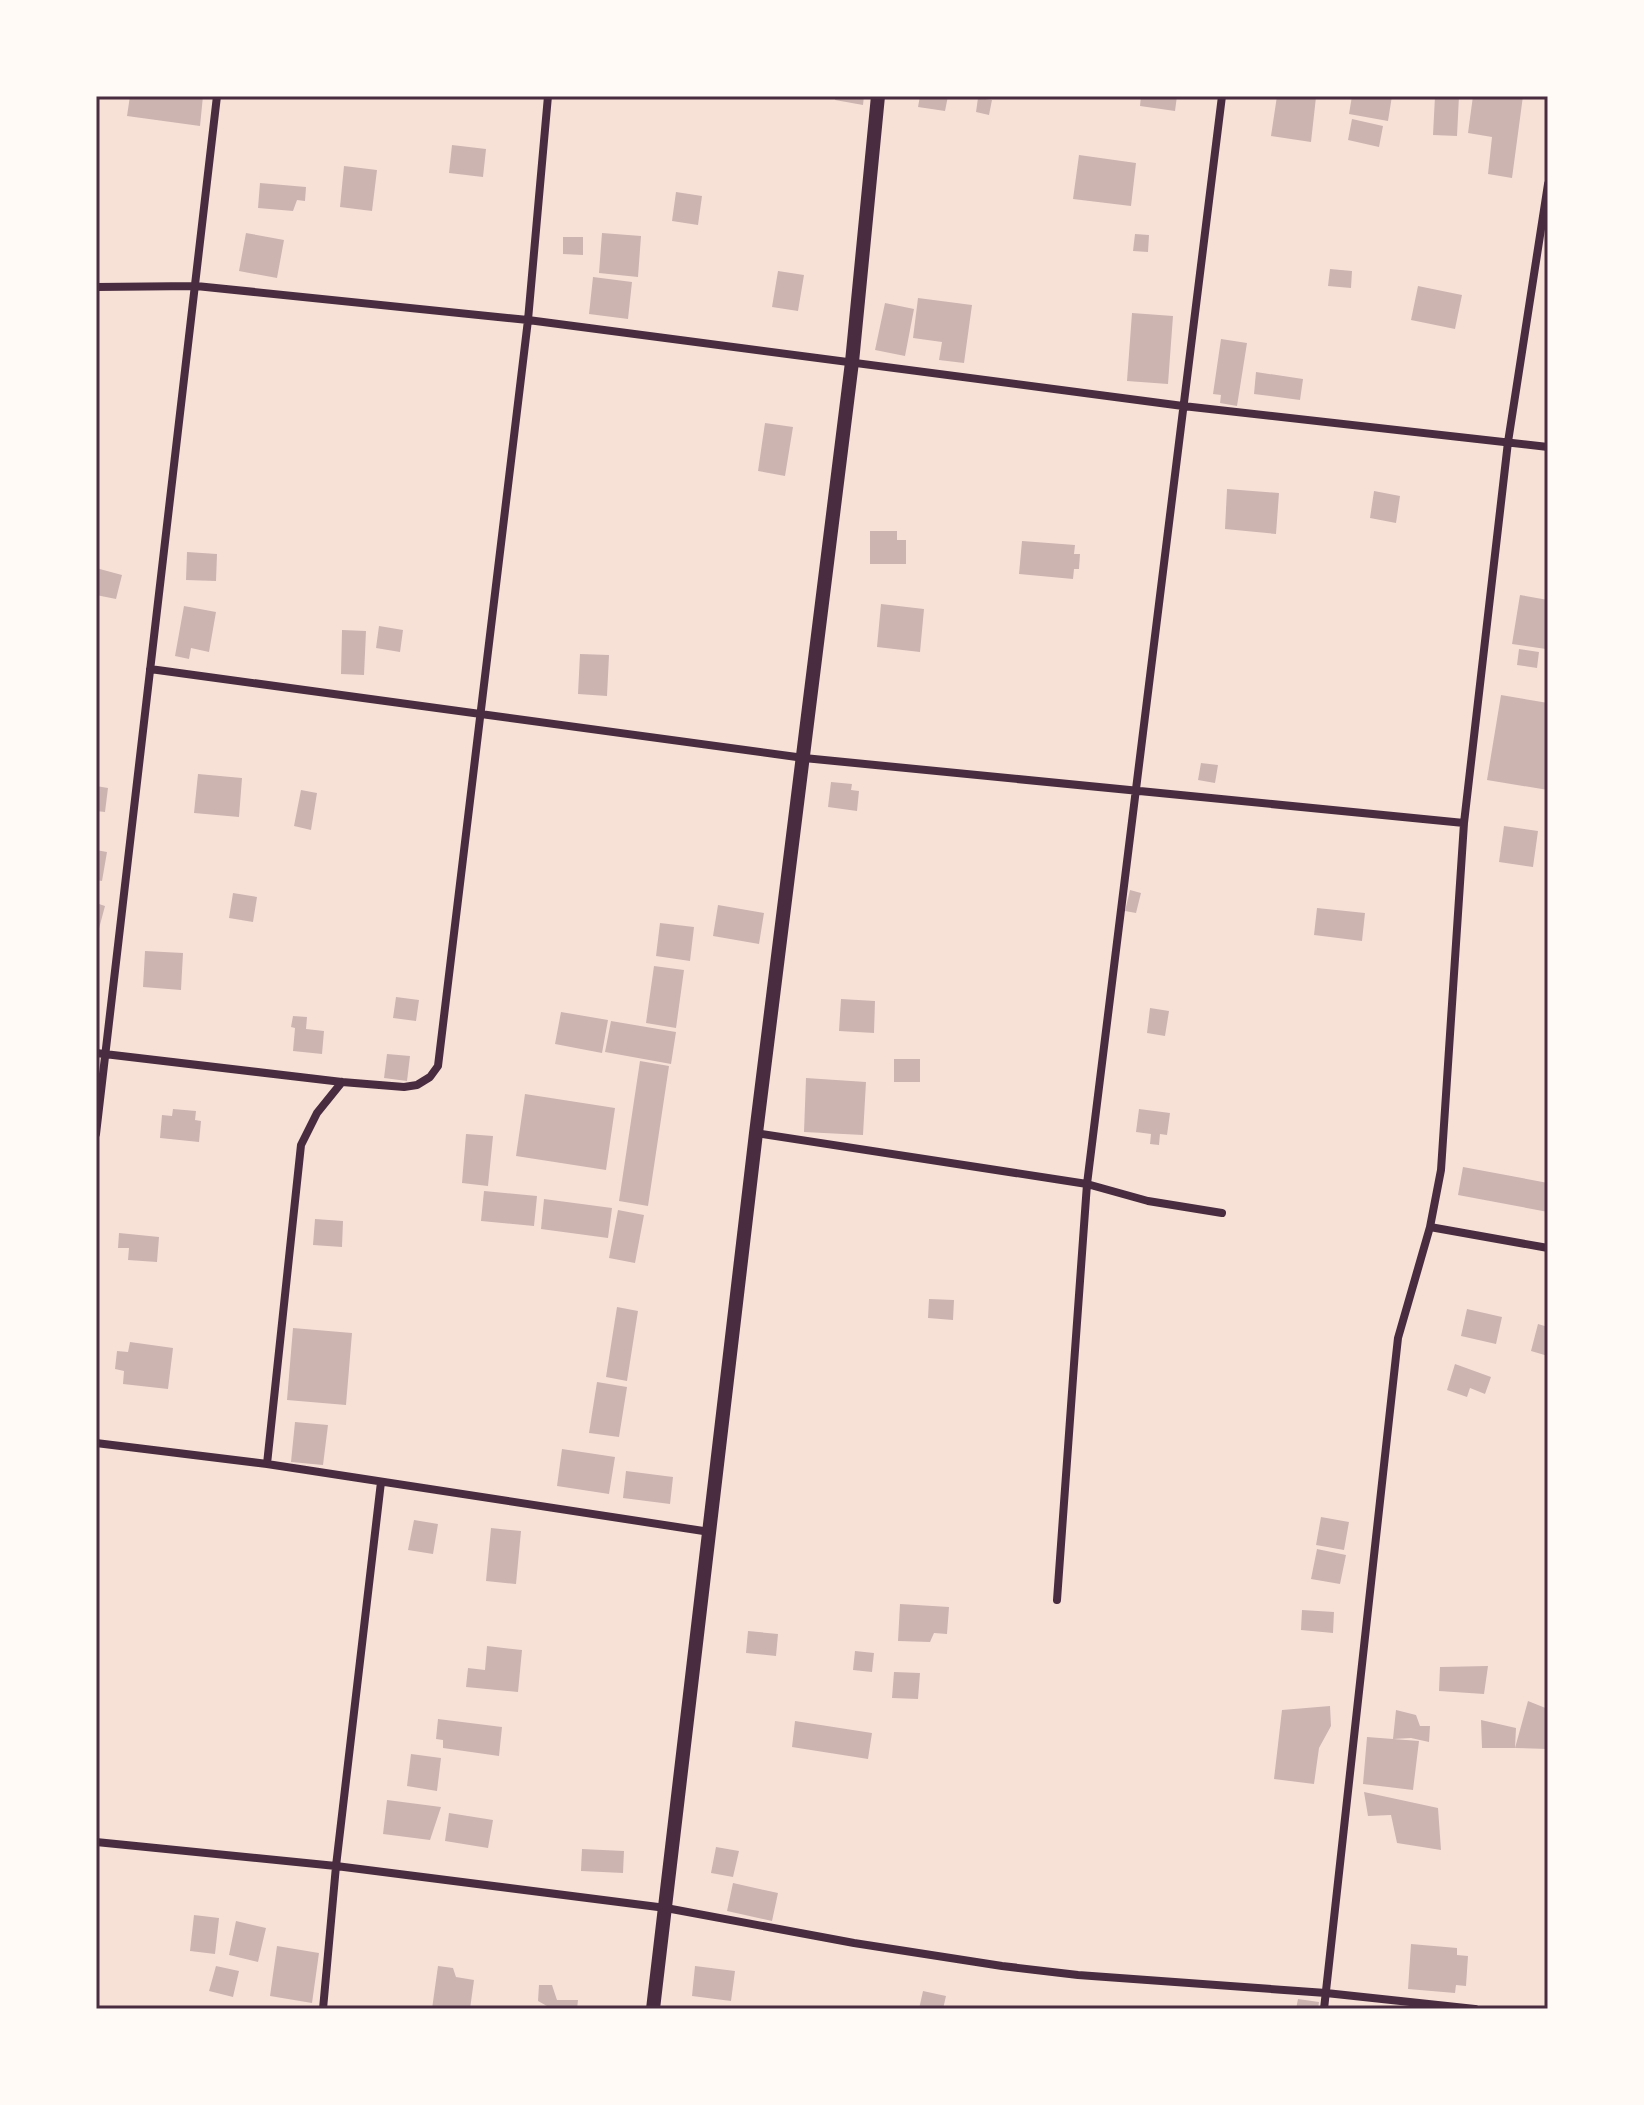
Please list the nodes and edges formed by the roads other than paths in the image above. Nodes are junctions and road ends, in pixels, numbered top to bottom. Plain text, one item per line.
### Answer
1 (217, 96) edge
2 (548, 96) edge
3 (878, 96) edge
4 (1222, 96) edge
5 (1548, 184) edge
6 (196, 286) junction
7 (96, 287) edge
8 (528, 320) junction
9 (852, 362) junction
10 (1183, 406) junction
11 (1508, 442) junction
12 (1548, 447) edge
13 (150, 669) junction
14 (481, 714) junction
15 (804, 758) junction
16 (1135, 790) junction
17 (1464, 823) junction
18 (101, 1053) edge
19 (342, 1082) junction
20 (756, 1133) junction
21 (96, 1134) edge
22 (1087, 1184) junction
23 (1222, 1213) dead end
24 (1430, 1227) junction
25 (1548, 1248) edge
26 (96, 1443) edge
27 (267, 1464) junction
28 (381, 1482) junction
29 (711, 1532) junction
30 (1057, 1600) dead end
31 (96, 1842) edge
32 (336, 1866) junction
33 (666, 1908) junction
34 (1326, 1993) junction
35 (323, 2009) edge
36 (653, 2009) edge
37 (1324, 2009) edge
38 (1475, 2009) edge

1 - 6 street
2 - 8 street
3 - 9 main road
4 - 10 street
5 - 11 street
6 - 7 street
6 - 8 street
6 - 13 street
8 - 9 street
8 - 14 street
9 - 10 street
9 - 15 main road
10 - 11 street
10 - 16 street
11 - 12 street
11 - 17 street
13 - 14 street
13 - 18 street
14 - 15 street
14 - 19 street
15 - 16 street
15 - 20 main road
16 - 17 street
16 - 22 street
17 - 24 street
18 - 19 street
18 - 21 street
19 - 27 street
20 - 22 street
20 - 29 main road
22 - 23 street
22 - 30 street
24 - 25 street
24 - 34 street
26 - 27 street
27 - 28 street
28 - 29 street
28 - 32 street
29 - 33 main road
31 - 32 street
32 - 33 street
32 - 35 street
33 - 34 street
33 - 36 main road
34 - 37 street
34 - 38 street

